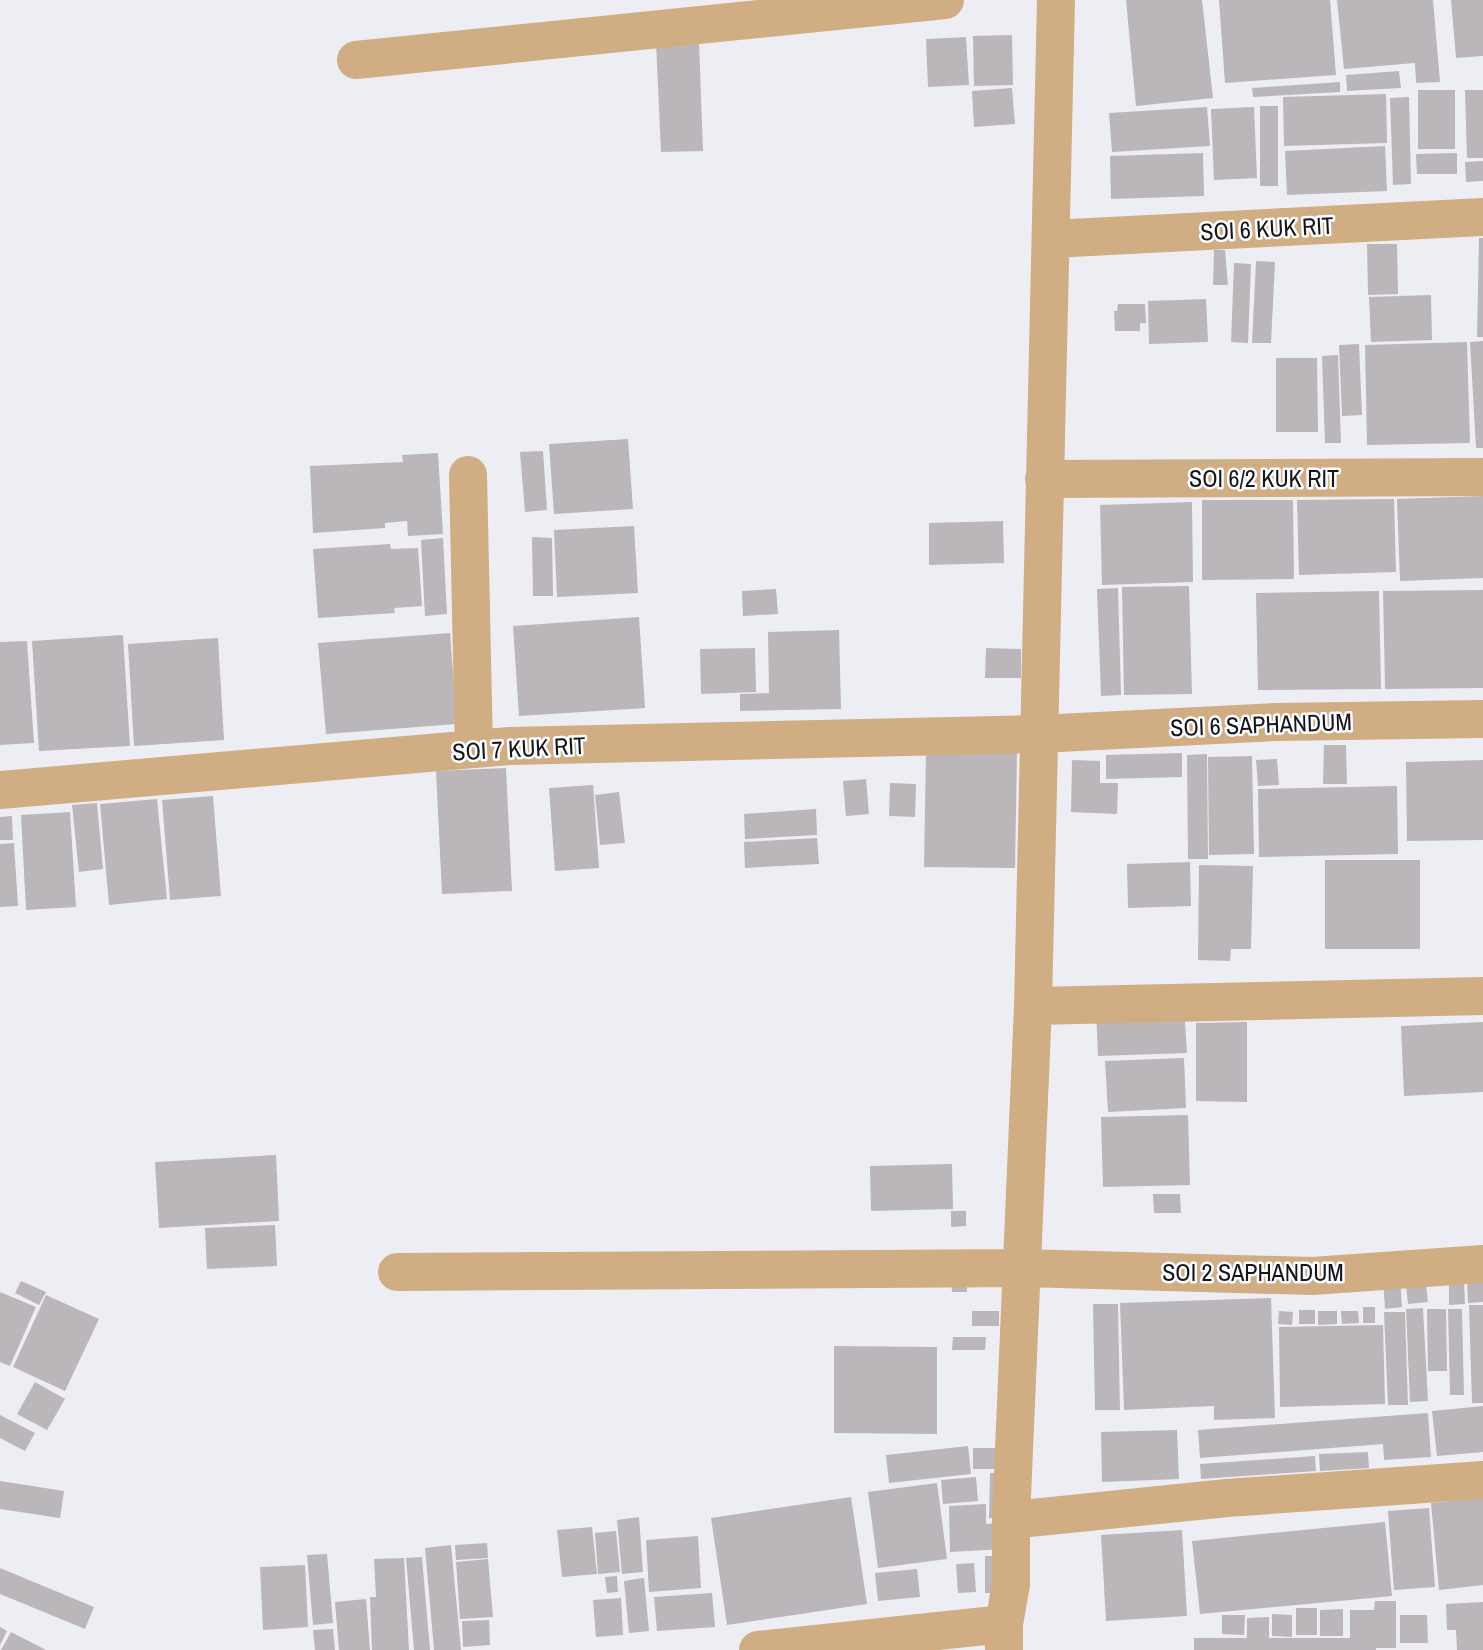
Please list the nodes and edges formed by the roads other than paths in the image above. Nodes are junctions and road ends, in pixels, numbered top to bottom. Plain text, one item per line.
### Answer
1 (945, 0) edge
2 (1056, 0) edge
3 (356, 60) dead end
4 (1483, 217) edge
5 (1051, 239) junction
6 (468, 475) dead end
7 (1483, 477) edge
8 (1044, 479) junction
9 (1483, 719) edge
10 (1039, 734) junction
11 (474, 749) junction
12 (0, 790) edge
13 (1483, 996) edge
14 (1033, 1006) junction
15 (1483, 1264) edge
16 (1023, 1268) junction
17 (397, 1272) dead end
18 (1483, 1480) edge
19 (1011, 1520) junction
20 (1004, 1637) edge
21 (758, 1650) edge

1 - 3 street
2 - 5 street
4 - 5 street, SOI 6 KUK RIT
5 - 8 street
6 - 11 street
7 - 8 street, SOI 6/2 KUK RIT
8 - 10 street
9 - 10 street, SOI 6 SAPHANDUM
10 - 11 street, SOI 7 KUK RIT
10 - 14 street
11 - 12 street, SOI 7 KUK RIT
13 - 14 street
14 - 16 street
15 - 16 street, SOI 2 SAPHANDUM
16 - 17 street, SOI 2 SAPHANDUM
16 - 19 street
18 - 19 street
19 - 20 street
20 - 21 street

